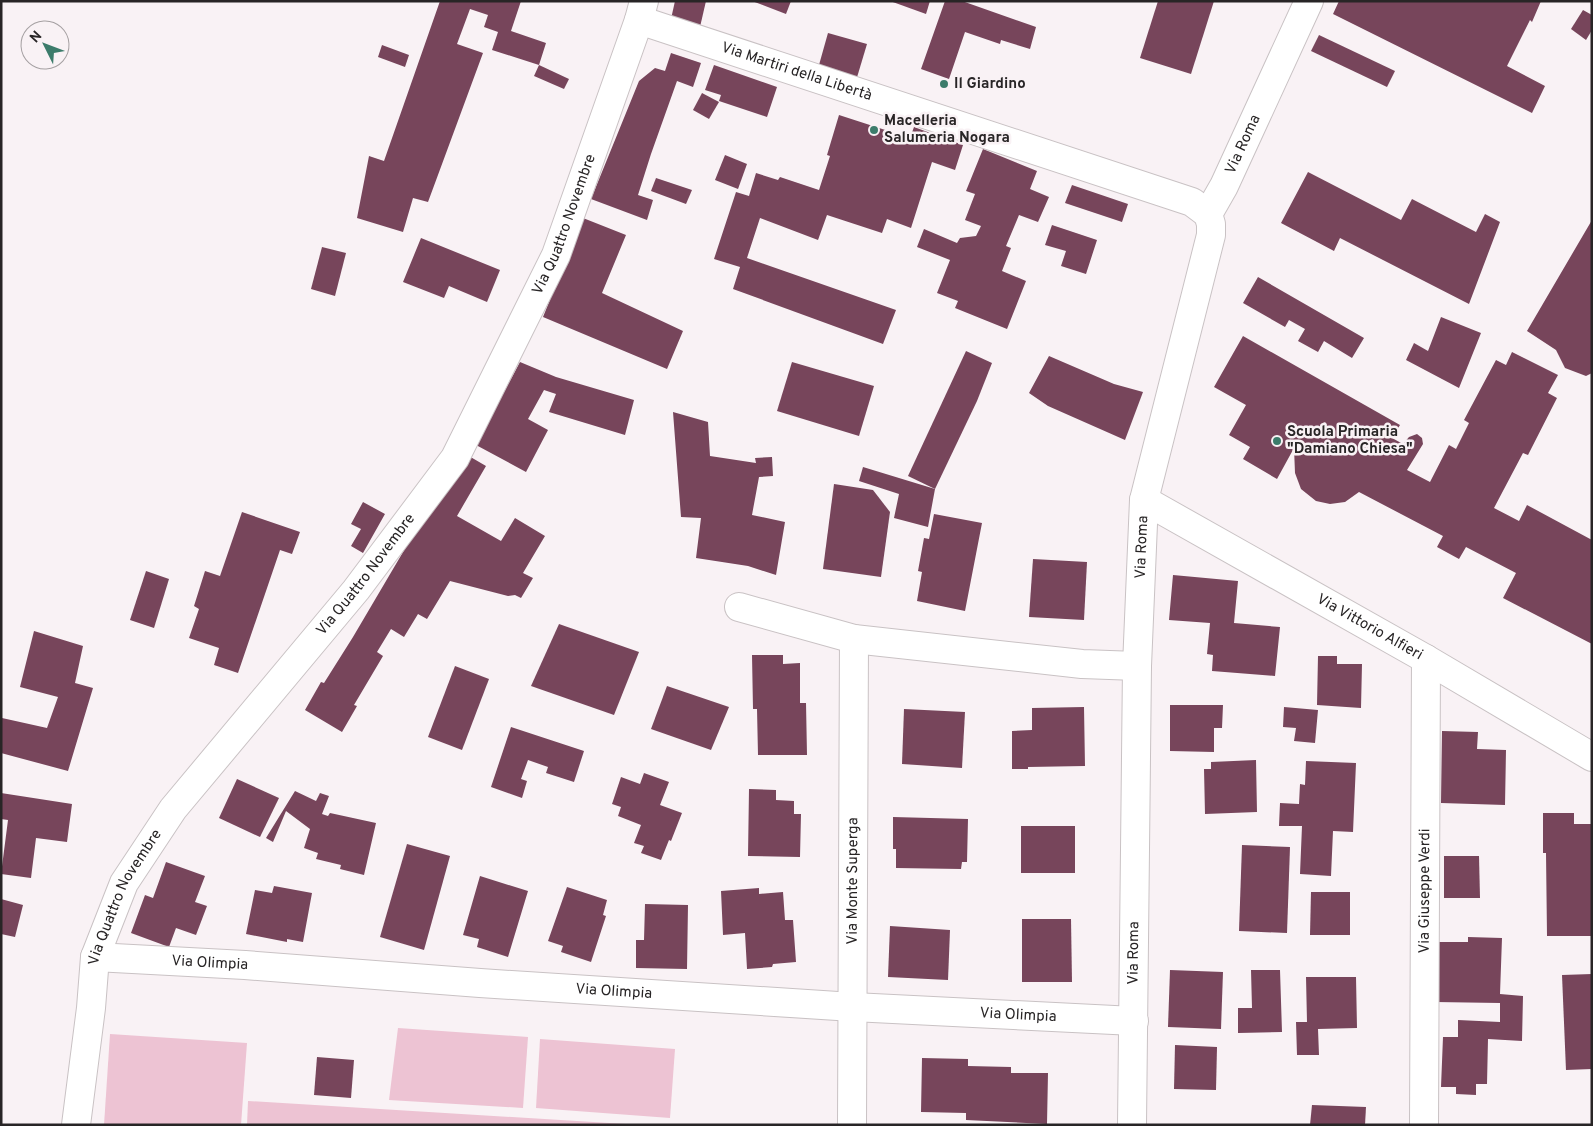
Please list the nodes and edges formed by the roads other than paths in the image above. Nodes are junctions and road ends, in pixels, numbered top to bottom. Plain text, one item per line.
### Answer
1 (1309, 1) edge
2 (641, 11) edge
3 (1208, 214) junction
4 (1144, 500) junction
5 (739, 607) dead end
6 (854, 639) junction
7 (1426, 659) junction
8 (1137, 666) junction
9 (1592, 757) edge
10 (95, 957) junction
11 (853, 1007) junction
12 (1134, 1020) junction
13 (76, 1125) edge
14 (852, 1125) edge
15 (1132, 1125) edge
16 (1424, 1125) edge

1 - 3 street, Via Roma
2 - 3 street, Via Martiri della Libertà
2 - 10 street, Via Quattro Novembre
3 - 4 street, Via Roma
4 - 7 street, Via Vittorio Alfieri
4 - 8 street, Via Roma
5 - 6 street
6 - 8 street
6 - 11 street, Via Monte Superga
7 - 9 street, Via Vittorio Alfieri
7 - 16 street, Via Giuseppe Verdi
8 - 12 street, Via Roma
10 - 11 street, Via Olimpia
10 - 13 street, Via Quattro Novembre
11 - 12 street, Via Olimpia
11 - 14 street, Via Monte Superga
12 - 15 street, Via Roma

